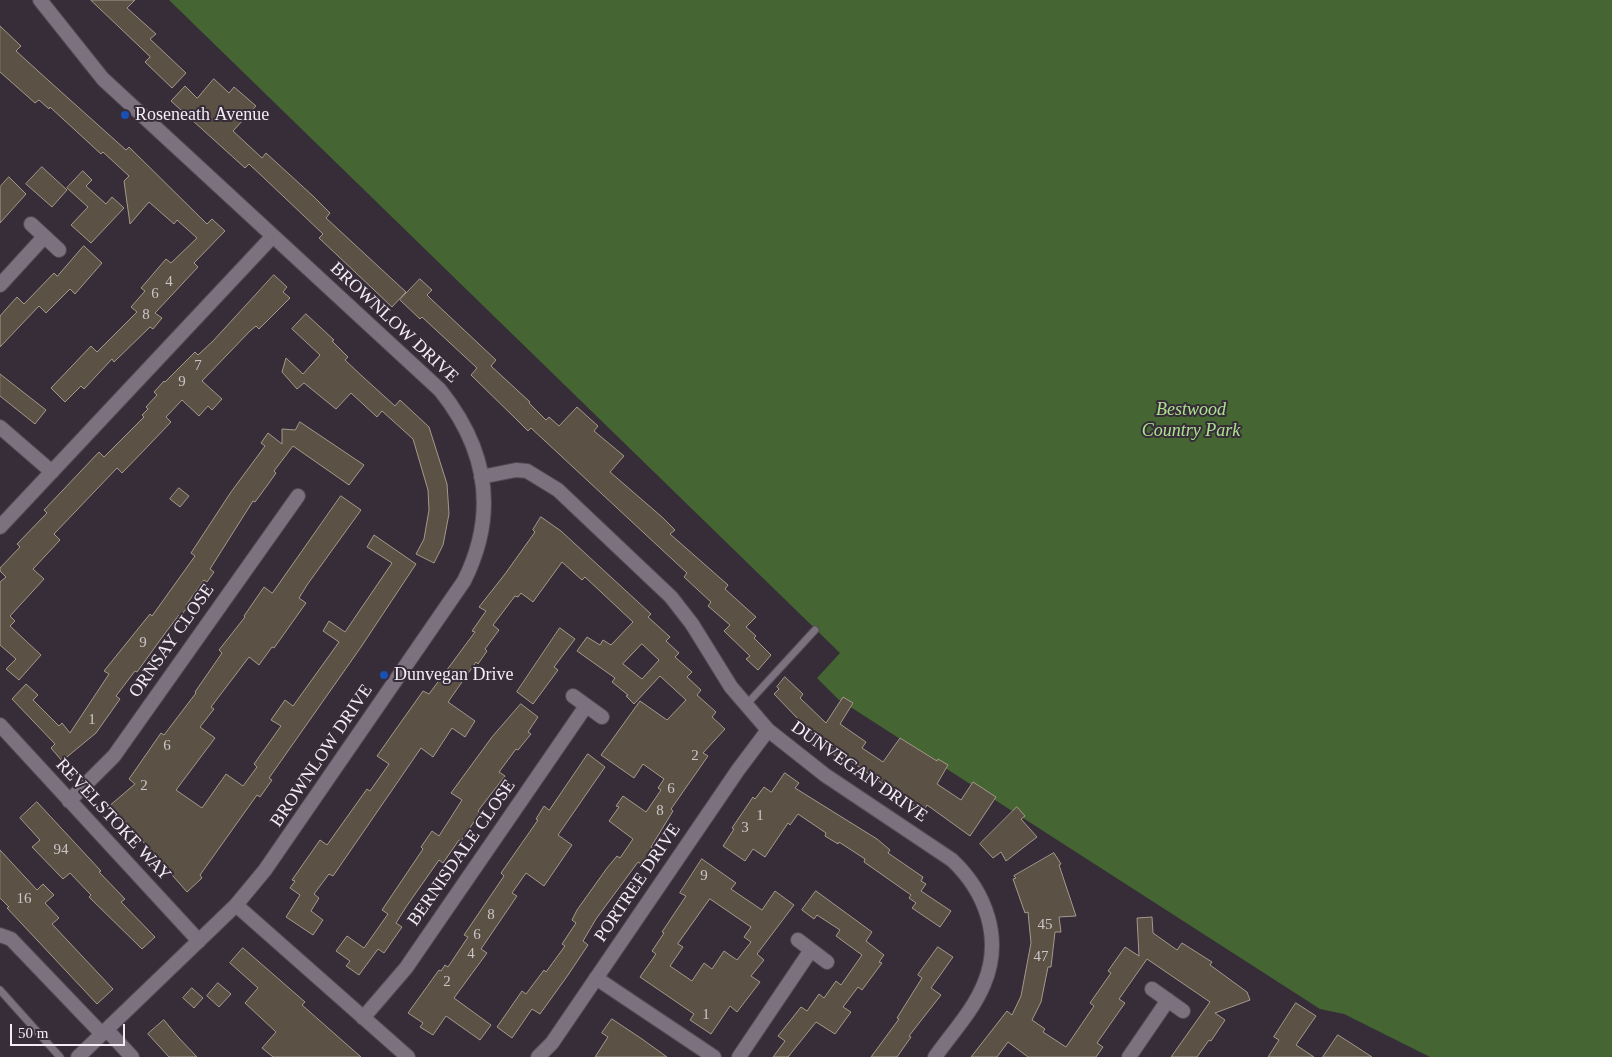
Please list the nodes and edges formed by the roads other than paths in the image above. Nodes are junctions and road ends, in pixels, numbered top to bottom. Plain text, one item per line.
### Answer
1 (40, 0) edge
2 (31, 224) dead end
3 (273, 236) junction
4 (44, 237) junction
5 (59, 250) dead end
6 (0, 285) edge
7 (0, 427) edge
8 (52, 472) junction
9 (481, 477) junction
10 (298, 496) dead end
11 (0, 527) edge
12 (815, 630) dead end
13 (572, 696) dead end
14 (746, 705) junction
15 (586, 706) junction
16 (602, 717) dead end
17 (768, 730) junction
18 (2, 732) edge
19 (69, 801) junction
20 (236, 906) junction
21 (0, 933) edge
22 (798, 940) dead end
23 (199, 941) junction
24 (812, 950) junction
25 (827, 962) dead end
26 (596, 978) junction
27 (1152, 989) dead end
28 (0, 990) edge
29 (1168, 1000) junction
30 (1183, 1011) dead end
31 (363, 1018) junction
32 (104, 1032) junction
33 (60, 1057) edge
34 (78, 1057) edge
35 (132, 1057) edge
36 (408, 1057) edge
37 (538, 1057) edge
38 (714, 1057) edge
39 (739, 1057) edge
40 (935, 1057) edge
41 (1129, 1057) edge

1 - 3 street, BROWNLOW DRIVE
2 - 4 street
3 - 8 street
3 - 9 street, BROWNLOW DRIVE
4 - 5 street
4 - 6 street
7 - 8 street
8 - 11 street
9 - 14 street, DUNVEGAN DRIVE
9 - 20 street, BROWNLOW DRIVE
10 - 19 street, ORNSAY CLOSE
12 - 14 lane
13 - 15 street
14 - 17 street, DUNVEGAN DRIVE
15 - 16 street
15 - 31 street, BERNISDALE CLOSE
17 - 26 street, PORTREE DRIVE
17 - 40 street, DUNVEGAN DRIVE
18 - 19 street, REVELSTOKE WAY
19 - 23 street, REVELSTOKE WAY
20 - 23 street, BROWNLOW DRIVE
20 - 31 street
21 - 32 street
22 - 24 street
23 - 32 street, BROWNLOW DRIVE
24 - 25 street
24 - 39 street
26 - 37 street, PORTREE DRIVE
26 - 38 street
27 - 29 street
28 - 33 lane
29 - 30 street
29 - 41 street
31 - 36 street
32 - 34 street, BROWNLOW DRIVE
32 - 35 street

